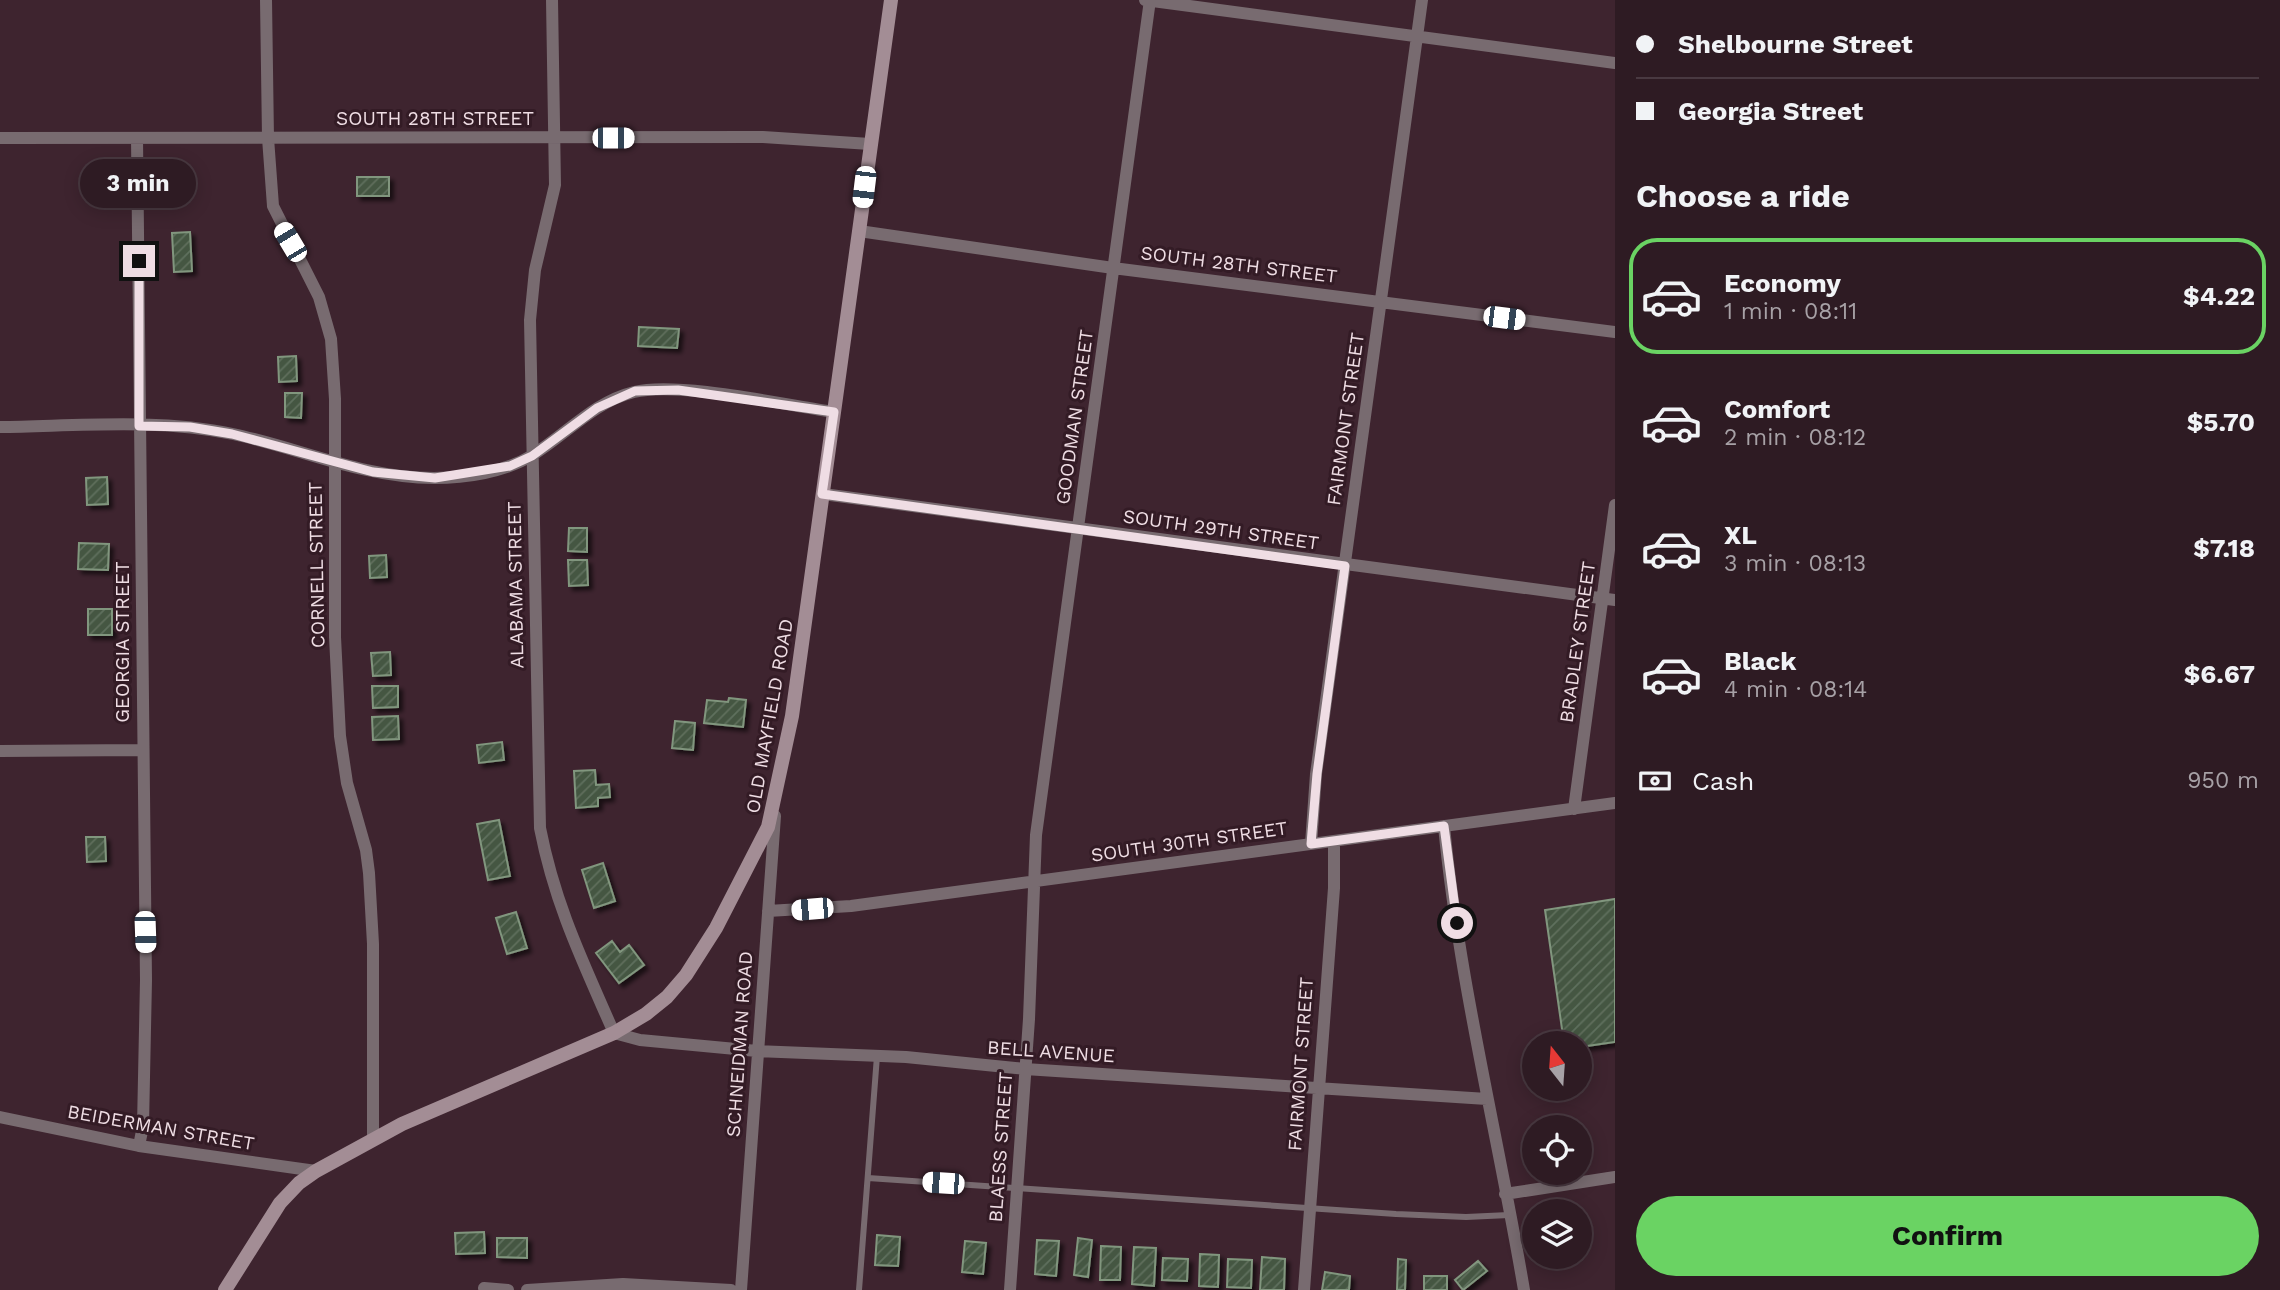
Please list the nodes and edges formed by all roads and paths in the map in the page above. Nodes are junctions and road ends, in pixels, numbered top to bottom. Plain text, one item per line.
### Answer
1 (266, 0) edge
2 (552, 0) edge
3 (891, 0) edge
4 (1148, 0) edge
5 (1422, 0) edge
6 (1418, 36) junction
7 (1615, 62) edge
8 (0, 138) edge
9 (136, 138) junction
10 (268, 138) junction
11 (556, 138) junction
12 (870, 144) junction
13 (859, 231) junction
14 (1114, 268) junction
15 (1380, 302) junction
16 (1615, 332) edge
17 (834, 412) junction
18 (139, 426) junction
19 (0, 427) edge
20 (532, 456) junction
21 (334, 463) junction
22 (822, 494) junction
23 (1615, 505) edge
24 (1078, 529) junction
25 (1345, 566) junction
26 (1610, 599) edge
27 (141, 750) junction
28 (0, 751) edge
29 (775, 801) junction
30 (1615, 803) edge
31 (1574, 809) junction
32 (1444, 826) junction
33 (1334, 841) junction
34 (1311, 844) junction
35 (1032, 881) junction
36 (768, 911) junction
37 (614, 1033) junction
38 (757, 1051) junction
39 (877, 1056) junction
40 (1025, 1069) junction
41 (1319, 1089) junction
42 (1487, 1099) junction
43 (0, 1117) edge
44 (373, 1139) junction
45 (139, 1146) junction
46 (316, 1171) junction
47 (1615, 1177) edge
48 (868, 1178) junction
49 (1017, 1188) junction
50 (1505, 1194) junction
51 (1308, 1207) junction
52 (1509, 1215) junction
53 (484, 1288) edge
54 (557, 1289) edge
55 (225, 1290) edge
56 (508, 1290) edge
57 (527, 1290) edge
58 (731, 1290) edge
59 (741, 1290) edge
60 (859, 1290) edge
61 (1010, 1290) edge
62 (1304, 1290) edge
63 (1524, 1290) edge

1 - 10 street, CORNELL STREET
2 - 11 street, ALABAMA STREET
3 - 12 main road, OLD MAYFIELD ROAD
4 - 6 street
4 - 14 street, GOODMAN STREET
5 - 6 street, FAIRMONT STREET
6 - 7 street
6 - 15 street, FAIRMONT STREET
8 - 9 street, SOUTH 28TH STREET
9 - 10 street, SOUTH 28TH STREET
9 - 18 street, GEORGIA STREET
10 - 11 street, SOUTH 28TH STREET
10 - 21 street, CORNELL STREET
11 - 12 street, SOUTH 28TH STREET
11 - 20 street, ALABAMA STREET
12 - 13 main road, OLD MAYFIELD ROAD
13 - 14 street, SOUTH 28TH STREET
13 - 17 main road, OLD MAYFIELD ROAD
14 - 15 street, SOUTH 28TH STREET
14 - 24 street, GOODMAN STREET
15 - 16 street, SOUTH 28TH STREET
15 - 25 street, FAIRMONT STREET
17 - 20 street
17 - 22 main road, OLD MAYFIELD ROAD
18 - 19 street
18 - 21 street
18 - 27 street, GEORGIA STREET
20 - 21 street
20 - 37 street, ALABAMA STREET
21 - 44 street, CORNELL STREET
22 - 24 street, SOUTH 29TH STREET
22 - 29 main road, OLD MAYFIELD ROAD
23 - 26 street, BRADLEY STREET
24 - 25 street, SOUTH 29TH STREET
24 - 35 street, GOODMAN STREET
25 - 26 street, SOUTH 29TH STREET
25 - 34 street, FAIRMONT STREET
26 - 31 street, BRADLEY STREET
27 - 28 street
27 - 45 street, GEORGIA STREET
29 - 36 street, SCHNEIDMAN ROAD
29 - 37 main road, OLD MAYFIELD ROAD
30 - 31 street, SOUTH 30TH STREET
31 - 32 street, SOUTH 30TH STREET
32 - 33 street, SOUTH 30TH STREET
32 - 42 street
33 - 34 street, SOUTH 30TH STREET
33 - 41 street, FAIRMONT STREET
34 - 35 street, SOUTH 30TH STREET
35 - 36 street, SOUTH 30TH STREET
35 - 40 street, BLAESS STREET
36 - 38 street, SCHNEIDMAN ROAD
37 - 38 street, BELL AVENUE
37 - 44 main road, OLD MAYFIELD ROAD
38 - 39 street, BELL AVENUE
38 - 59 street, SCHNEIDMAN ROAD
39 - 40 street, BELL AVENUE
39 - 48 lane
40 - 41 street, BELL AVENUE
40 - 49 street, BLAESS STREET
41 - 42 street, BELL AVENUE
41 - 51 street, FAIRMONT STREET
42 - 50 street
43 - 45 street, BEIDERMAN STREET
44 - 46 main road, OLD MAYFIELD ROAD
45 - 46 street, BEIDERMAN STREET
46 - 55 main road, OLD MAYFIELD ROAD
47 - 50 street
48 - 49 lane
48 - 60 lane
49 - 51 lane
49 - 61 street, BLAESS STREET
50 - 52 street
51 - 52 lane
51 - 62 street, FAIRMONT STREET
52 - 63 street
53 - 56 street
54 - 57 street
54 - 58 street

